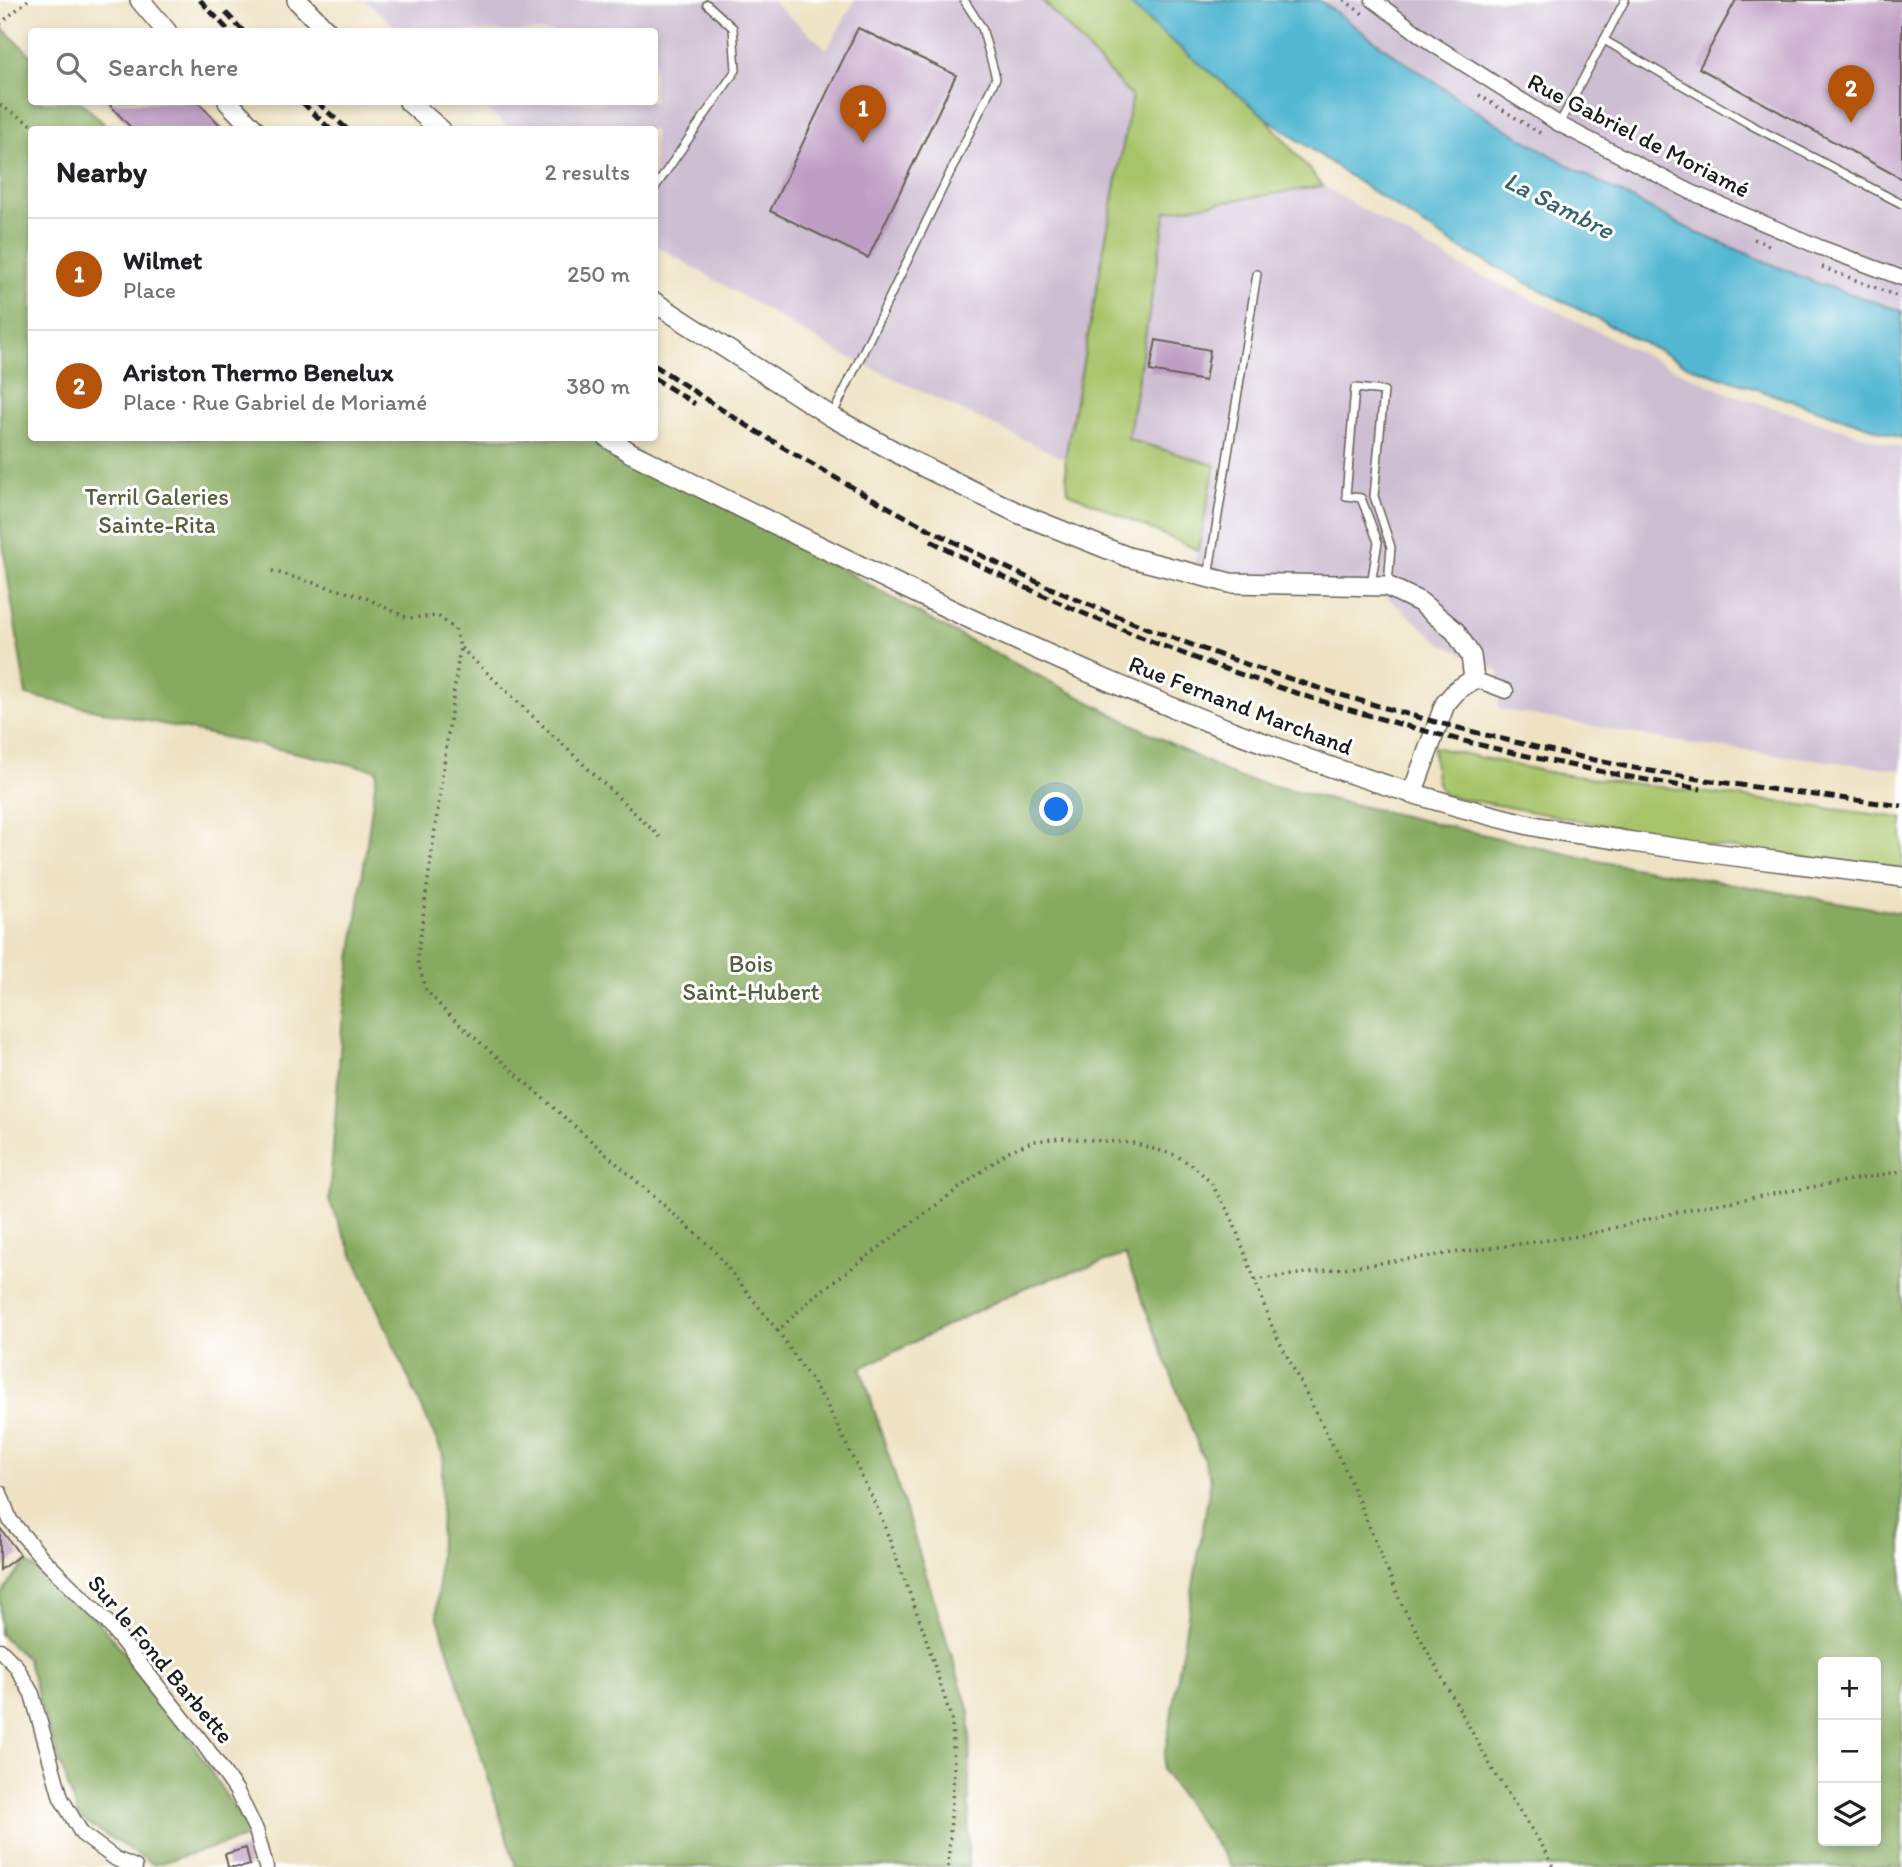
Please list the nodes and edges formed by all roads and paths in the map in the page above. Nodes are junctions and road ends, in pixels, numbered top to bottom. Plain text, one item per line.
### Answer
1 (28, 0) edge
2 (140, 0) edge
3 (297, 0) edge
4 (964, 0) edge
5 (1373, 0) edge
6 (1625, 0) edge
7 (707, 4) dead end
8 (0, 24) edge
9 (164, 28) edge
10 (324, 28) edge
11 (1604, 40) junction
12 (0, 105) edge
13 (231, 105) edge
14 (413, 105) edge
15 (1559, 124) junction
16 (34, 126) edge
17 (251, 126) edge
18 (437, 126) edge
19 (658, 183) edge
20 (1902, 204) edge
21 (1257, 274) dead end
22 (1902, 278) edge
23 (658, 305) edge
24 (832, 417) junction
25 (613, 441) edge
26 (272, 571) dead end
27 (1208, 578) junction
28 (1379, 586) junction
29 (460, 647) junction
30 (1474, 679) junction
31 (1506, 691) dead end
32 (1412, 794) junction
33 (660, 837) dead end
34 (1902, 877) edge
35 (1902, 1171) edge
36 (1255, 1280) junction
37 (778, 1331) junction
38 (0, 1493) edge
39 (0, 1650) edge
40 (135, 1867) edge
41 (266, 1867) edge
42 (948, 1867) edge
43 (1553, 1867) edge

1 - 8 path
2 - 9 street
3 - 10 street
4 - 24 lane
5 - 15 street, Rue Gabriel de Moriamé
6 - 11 lane
7 - 19 lane
11 - 15 lane
11 - 20 lane
12 - 16 path
13 - 17 street
14 - 18 street
15 - 22 street, Rue Gabriel de Moriamé
21 - 27 lane
23 - 24 street
24 - 27 street
25 - 32 street, Rue Fernand Marchand
26 - 29 path
27 - 28 street
28 - 28 lane
28 - 30 street
29 - 33 path
29 - 37 path
30 - 31 street
30 - 32 street
32 - 34 street, Rue Fernand Marchand
35 - 36 path
36 - 37 path
36 - 43 path
37 - 42 path
38 - 41 street, Sur le Fond Barbette
39 - 40 street

